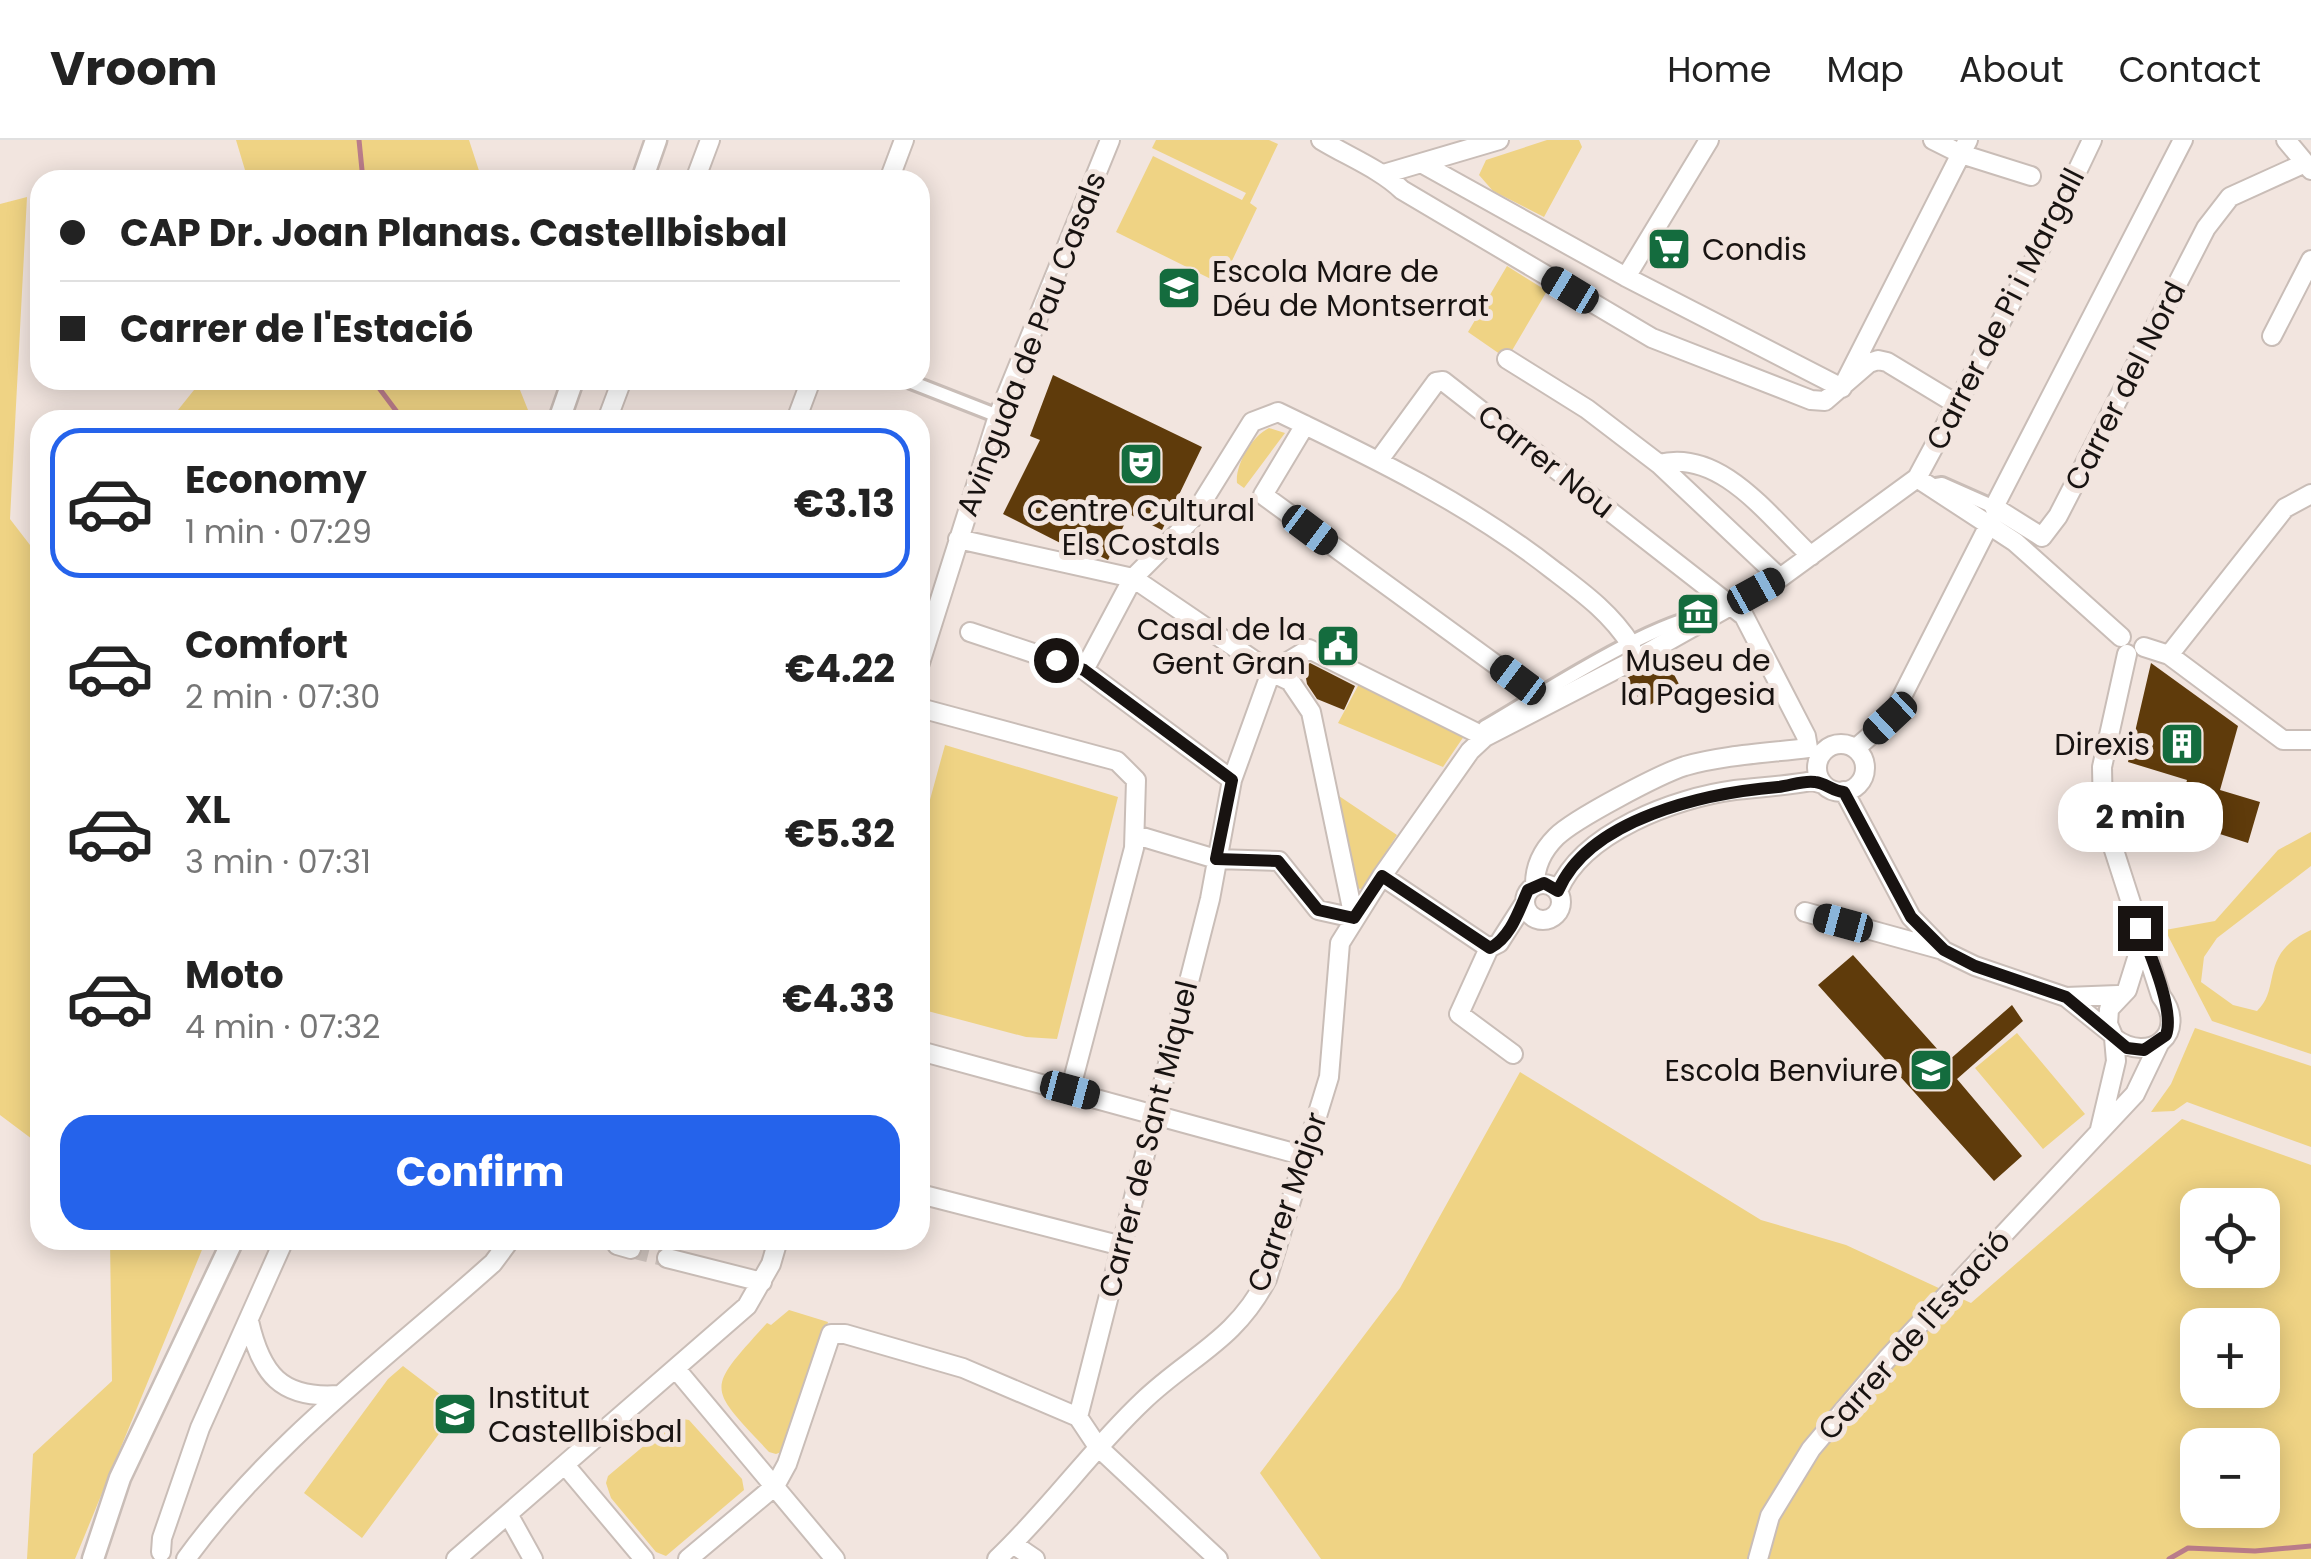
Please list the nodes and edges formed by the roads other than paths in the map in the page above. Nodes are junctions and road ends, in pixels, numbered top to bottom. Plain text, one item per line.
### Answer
1 (656, 140) edge
2 (710, 140) edge
3 (904, 140) edge
4 (1110, 140) edge
5 (1321, 140) edge
6 (1499, 140) edge
7 (1709, 140) edge
8 (1933, 140) edge
9 (2092, 140) edge
10 (2183, 140) edge
11 (2286, 140) edge
12 (1965, 147) edge
13 (1415, 166) junction
14 (2308, 166) edge
15 (646, 170) edge
16 (699, 170) edge
17 (893, 170) edge
18 (1387, 174) junction
19 (2031, 176) dead end
20 (1415, 198) junction
21 (2311, 260) edge
22 (1626, 277) junction
23 (2272, 336) dead end
24 (1507, 360) dead end
25 (1842, 388) junction
26 (930, 389) edge
27 (1958, 405) junction
28 (998, 416) junction
29 (1305, 425) junction
30 (1379, 460) junction
31 (1659, 464) junction
32 (1923, 482) junction
33 (2311, 494) edge
34 (1992, 515) junction
35 (958, 539) junction
36 (1811, 556) junction
37 (1134, 578) junction
38 (1780, 578) junction
39 (1732, 604) junction
40 (1714, 613) junction
41 (930, 631) edge
42 (970, 632) dead end
43 (1631, 645) junction
44 (2131, 646) junction
45 (2169, 655) junction
46 (1084, 670) junction
47 (1271, 672) junction
48 (1539, 696) junction
49 (930, 711) edge
50 (1485, 736) junction
51 (2311, 740) edge
52 (1856, 748) junction
53 (1813, 753) junction
54 (1232, 780) junction
55 (1823, 784) junction
56 (1844, 792) junction
57 (1136, 835) junction
58 (1216, 859) junction
59 (1382, 876) junction
60 (1535, 884) junction
61 (1558, 891) junction
62 (1524, 904) junction
63 (1805, 912) dead end
64 (1354, 918) junction
65 (2144, 937) junction
66 (1490, 948) junction
67 (1944, 950) junction
68 (2122, 992) junction
69 (2161, 996) junction
70 (2066, 997) junction
71 (2113, 1036) junction
72 (2159, 1044) junction
73 (930, 1054) edge
74 (1513, 1054) dead end
75 (1070, 1090) junction
76 (1155, 1114) junction
77 (2100, 1130) junction
78 (1305, 1156) junction
79 (930, 1197) edge
80 (1122, 1246) junction
81 (228, 1250) edge
82 (280, 1250) edge
83 (503, 1250) edge
84 (774, 1250) edge
85 (667, 1258) tunnel mouth
86 (762, 1282) junction
87 (249, 1321) junction
88 (676, 1369) junction
89 (338, 1395) junction
90 (1078, 1417) junction
91 (1098, 1447) junction
92 (565, 1465) junction
93 (775, 1486) junction
94 (508, 1514) junction
95 (1014, 1544) junction
96 (156, 1555) edge
97 (93, 1559) edge
98 (183, 1559) edge
99 (456, 1559) edge
100 (534, 1559) edge
101 (644, 1559) edge
102 (688, 1559) edge
103 (836, 1559) edge
104 (997, 1559) edge
105 (1035, 1559) edge
106 (1218, 1559) edge
107 (1758, 1559) edge

1 - 15 street
2 - 16 street
3 - 17 street
4 - 28 street, Avinguda de Pau Casals
5 - 18 street
6 - 13 street
7 - 22 street
8 - 12 street
9 - 27 street, Carrer de Pi i Margall
10 - 34 street
11 - 14 street
12 - 19 street
12 - 25 street
13 - 18 street
13 - 20 street
13 - 22 street
14 - 34 street, Carrer del Nord
18 - 20 street
20 - 25 street
21 - 23 street
22 - 25 street
24 - 31 street
25 - 27 street
26 - 28 street
27 - 32 street, Carrer de Pi i Margall
28 - 35 street, Avinguda de Pau Casals
29 - 30 street
29 - 37 street
29 - 48 street
30 - 39 street, Carrer Nou
30 - 43 street
31 - 36 street
31 - 38 street
32 - 34 street
32 - 36 street, Carrer de Pi i Margall
33 - 45 street
34 - 44 street
34 - 52 street
35 - 37 street
35 - 41 street, Avinguda de Pau Casals
36 - 38 street, Carrer de Pi i Margall
37 - 46 street
37 - 47 street
38 - 39 street, Carrer de Pi i Margall
39 - 40 street, Carrer de Pi i Margall
39 - 53 street
40 - 43 street, Carrer de Pi i Margall
40 - 50 street, Carrer de Pi i Margall
42 - 46 street
43 - 48 street, Carrer de Pi i Margall
44 - 45 street
44 - 65 street, Carrer de l'Estació
45 - 51 street
46 - 54 street
47 - 50 street
47 - 54 street, Carrer de Sant Miquel
47 - 64 street
48 - 50 street, Carrer de Pi i Margall
49 - 57 street
50 - 59 street, Carrer Major
52 - 53 street
52 - 56 street
53 - 55 street
53 - 60 street
54 - 58 street, Carrer de Sant Miquel
55 - 56 street
55 - 61 street
56 - 67 street
57 - 58 street
57 - 75 street
58 - 64 street
58 - 76 street, Carrer de Sant Miquel
59 - 64 street, Carrer Major
59 - 66 street
60 - 61 street
60 - 62 street
61 - 62 street
62 - 66 street
63 - 67 street
64 - 78 street, Carrer Major
65 - 68 street, Carrer de l'Estació
65 - 69 street, Carrer de l'Estació
66 - 74 street
67 - 70 street
68 - 69 street
68 - 70 street
68 - 71 street, Carrer de l'Estació
69 - 72 street, Carrer de l'Estació
70 - 71 street
71 - 72 street
71 - 77 street, Carrer de l'Estació
72 - 77 street, Carrer de l'Estació
73 - 75 street
75 - 76 street
76 - 78 street
76 - 80 street, Carrer de Sant Miquel
77 - 107 street, Carrer de l'Estació
78 - 91 street, Carrer Major
79 - 80 street
80 - 90 street, Carrer de Sant Miquel
81 - 97 street
82 - 87 street
83 - 89 street
84 - 86 street
85 - 86 street
86 - 88 street
87 - 89 street
87 - 96 street
88 - 92 street
88 - 93 street
89 - 98 street
90 - 91 street
90 - 93 street
91 - 95 street, Carrer Major
91 - 106 street
92 - 94 street
92 - 101 street
93 - 102 street
93 - 103 street
94 - 99 street
94 - 100 street
95 - 104 street, Carrer Major
95 - 105 street
96 - 98 street

